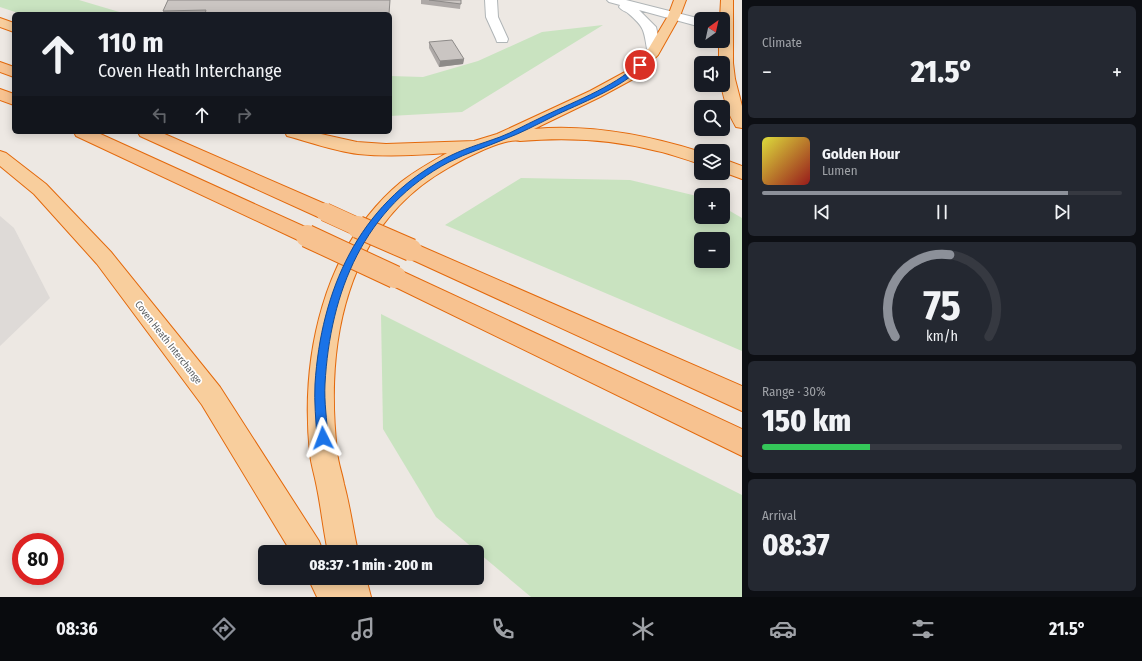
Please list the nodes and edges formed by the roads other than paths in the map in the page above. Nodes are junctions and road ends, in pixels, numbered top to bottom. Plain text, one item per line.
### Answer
1 (491, 0) edge
2 (655, 0) edge
3 (680, 0) edge
4 (727, 0) edge
5 (615, 1) edge
6 (726, 12) edge
7 (674, 16) junction
8 (694, 21) edge
9 (0, 22) edge
10 (12, 27) edge
11 (502, 39) dead end
12 (725, 48) edge
13 (654, 49) junction
14 (0, 66) edge
15 (12, 72) edge
16 (0, 94) edge
17 (12, 99) edge
18 (742, 123) edge
19 (86, 134) edge
20 (150, 134) edge
21 (300, 134) edge
22 (503, 138) junction
23 (475, 147) junction
24 (694, 156) edge
25 (0, 157) edge
26 (730, 168) edge
27 (742, 173) edge
28 (742, 399) edge
29 (742, 443) edge
30 (304, 545) edge
31 (342, 545) edge
32 (328, 585) edge
33 (351, 585) edge
34 (336, 597) edge
35 (354, 597) edge

1 - 11 street
2 - 5 street
3 - 7 highway
4 - 6 highway
5 - 7 street
5 - 13 street
7 - 8 street
7 - 13 highway
9 - 10 highway
12 - 18 highway
13 - 22 highway
14 - 15 highway
16 - 17 highway
19 - 29 highway, bridge
20 - 28 highway, bridge
21 - 23 highway
22 - 23 highway
22 - 24 highway
23 - 31 highway
25 - 30 highway, Coven Heath Interchange
26 - 27 highway
32 - 34 highway
33 - 35 highway

